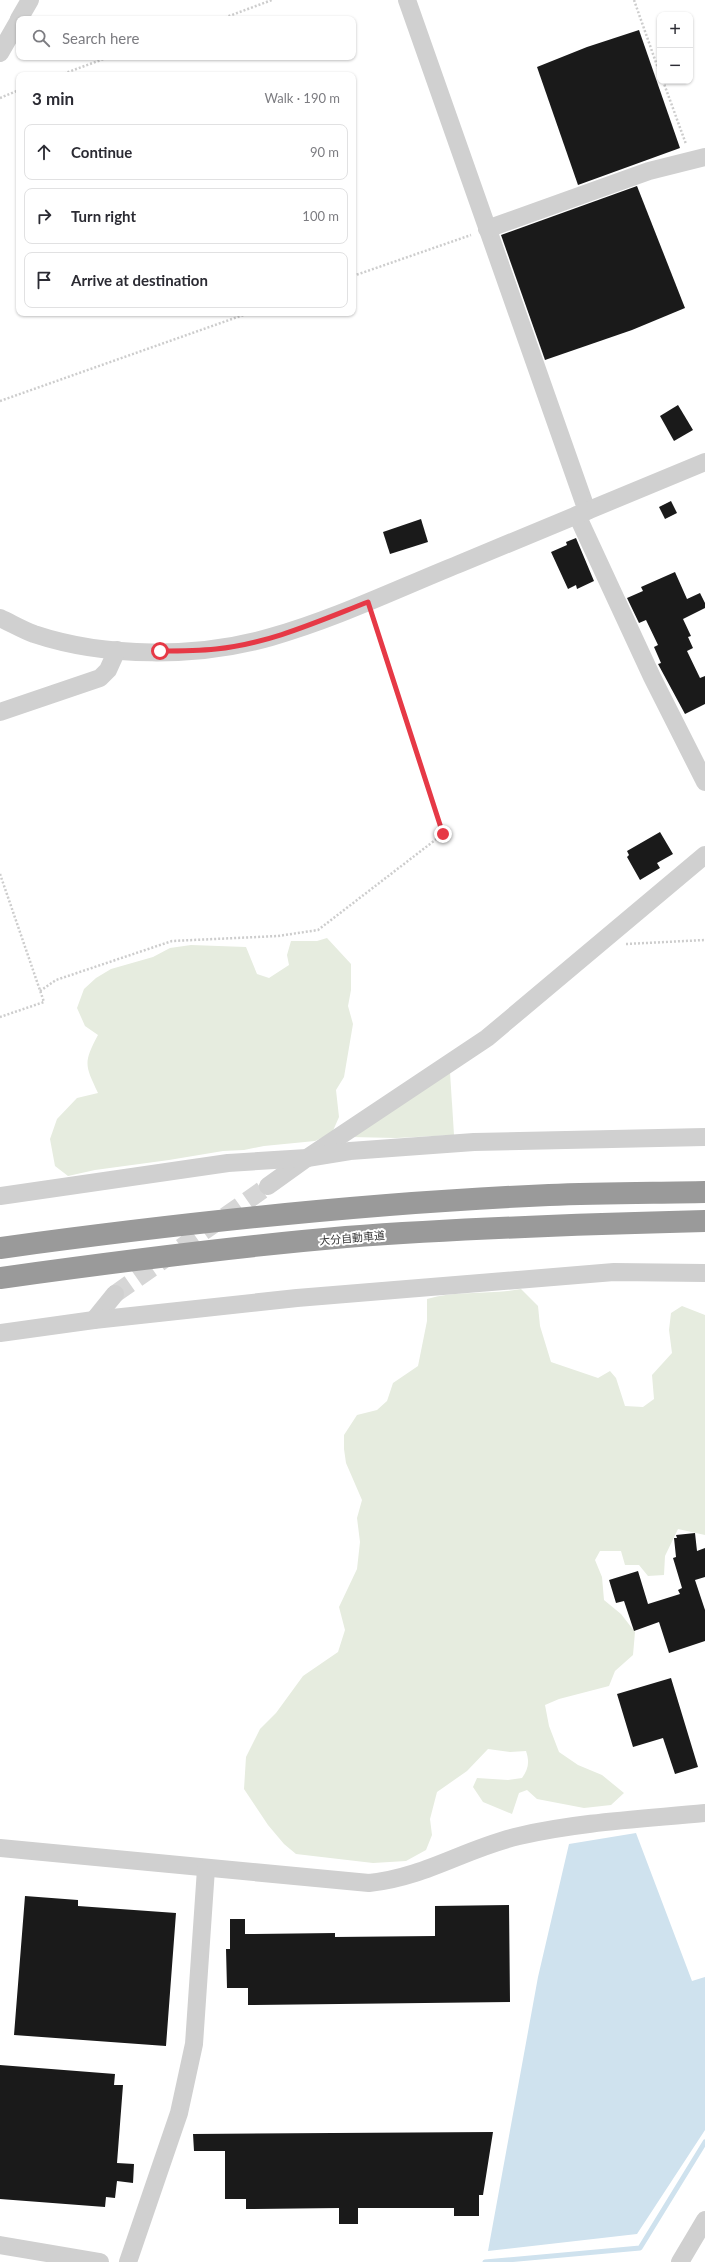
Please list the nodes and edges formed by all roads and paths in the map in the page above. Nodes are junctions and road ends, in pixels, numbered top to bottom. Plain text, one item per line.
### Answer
1 (30, 0) edge
2 (272, 0) edge
3 (407, 0) edge
4 (634, 0) edge
5 (21, 16) edge
6 (229, 16) edge
7 (16, 24) edge
8 (0, 53) edge
9 (100, 60) edge
10 (657, 65) edge
11 (68, 72) edge
12 (664, 84) edge
13 (16, 91) edge
14 (0, 98) edge
15 (699, 159) edge
16 (487, 229) junction
17 (356, 275) edge
18 (241, 316) edge
19 (0, 401) edge
20 (705, 462) edge
21 (582, 513) junction
22 (368, 602) junction
23 (0, 618) edge
24 (117, 650) junction
25 (0, 712) edge
26 (705, 782) edge
27 (705, 855) edge
28 (0, 874) edge
29 (705, 940) edge
30 (599, 944) junction
31 (40, 990) junction
32 (0, 1017) edge
33 (705, 1137) edge
34 (307, 1158) junction
35 (268, 1186) tunnel mouth
36 (705, 1192) edge
37 (0, 1196) edge
38 (705, 1220) edge
39 (0, 1248) edge
40 (705, 1273) edge
41 (0, 1278) edge
42 (115, 1294) tunnel mouth
43 (94, 1320) junction
44 (0, 1333) edge
45 (705, 1813) edge
46 (0, 1848) edge
47 (206, 1869) junction
48 (705, 2220) edge
49 (0, 2245) edge
50 (100, 2262) edge
51 (128, 2262) edge
52 (680, 2262) edge

1 - 5 street
2 - 6 path
3 - 16 street
4 - 10 path
7 - 8 street
9 - 11 path
12 - 15 path
13 - 14 path
15 - 16 street
16 - 17 path
16 - 21 street
18 - 19 path
20 - 21 street
21 - 22 street
21 - 26 street
22 - 24 street
22 - 31 path
23 - 24 street
24 - 25 street
27 - 30 street
28 - 31 path
29 - 30 path
30 - 34 street
31 - 32 path
33 - 34 street
34 - 35 street
34 - 37 street
36 - 39 highway
38 - 41 highway, 大分自動車道
40 - 43 street
42 - 43 street
43 - 44 street
45 - 47 street
46 - 47 street
47 - 51 street
48 - 52 street
49 - 50 street

